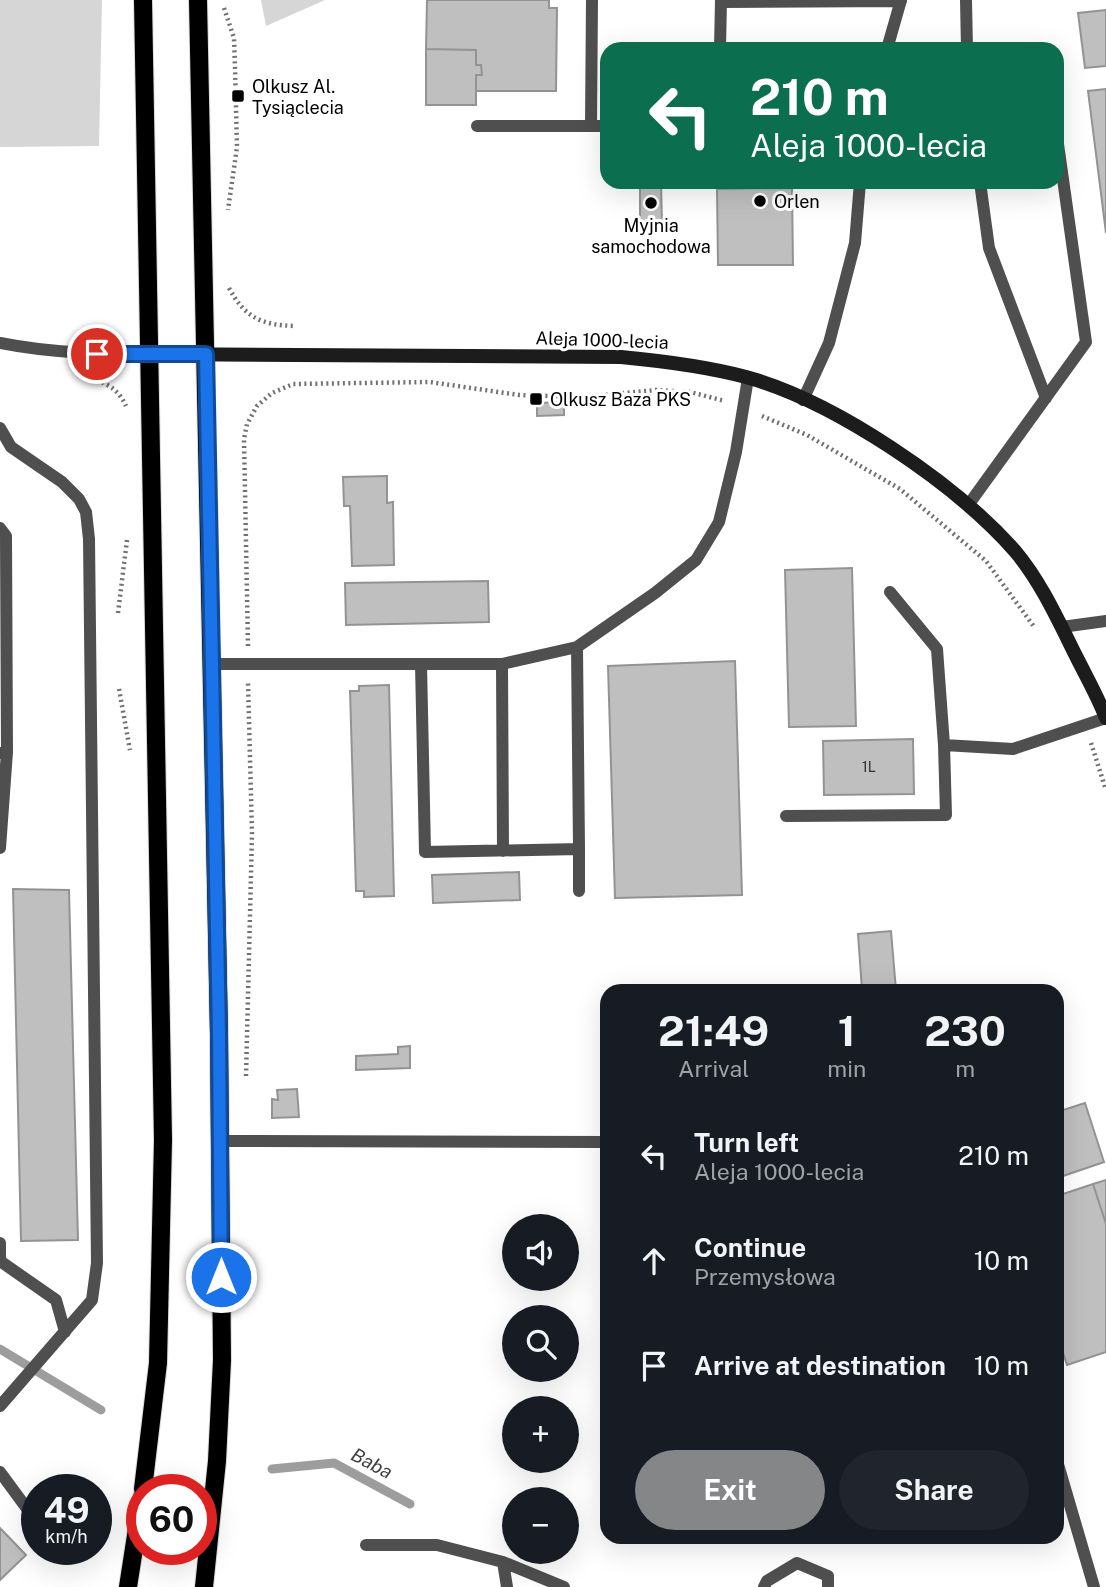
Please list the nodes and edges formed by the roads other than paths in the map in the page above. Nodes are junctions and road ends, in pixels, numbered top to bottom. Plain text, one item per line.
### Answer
1 (144, 0) edge
2 (198, 0) edge
3 (592, 0) edge
4 (901, 0) edge
5 (966, 0) edge
6 (721, 1) edge
7 (720, 42) edge
8 (889, 42) edge
9 (967, 42) edge
10 (600, 125) edge
11 (477, 126) dead end
12 (591, 126) junction
13 (1064, 186) edge
14 (859, 189) edge
15 (981, 189) edge
16 (0, 343) edge
17 (150, 354) junction
18 (206, 354) junction
19 (748, 378) junction
20 (1046, 398) junction
21 (803, 400) junction
22 (0, 428) edge
23 (969, 504) junction
24 (0, 528) edge
25 (891, 592) dead end
26 (1106, 621) edge
27 (1062, 627) junction
28 (578, 647) junction
29 (211, 664) junction
30 (421, 664) junction
31 (502, 664) junction
32 (1106, 718) edge
33 (944, 745) junction
34 (4, 752) edge
35 (786, 817) dead end
36 (0, 848) edge
37 (579, 849) junction
38 (503, 851) junction
39 (579, 891) dead end
40 (220, 1141) junction
41 (600, 1142) edge
42 (0, 1243) edge
43 (0, 1261) edge
44 (65, 1332) junction
45 (0, 1406) edge
46 (0, 1472) edge
47 (145, 1474) edge
48 (1064, 1485) edge
49 (21, 1500) edge
50 (366, 1545) dead end
51 (502, 1562) edge
52 (503, 1564) edge
53 (508, 1564) edge
54 (131, 1565) edge
55 (128, 1587) edge
56 (204, 1587) edge
57 (507, 1587) edge
58 (564, 1587) edge
59 (764, 1587) edge
60 (828, 1587) edge
61 (1094, 1587) edge

1 - 17 main road
2 - 18 main road
3 - 12 lane
4 - 6 lane
4 - 8 lane
5 - 9 lane
6 - 7 lane
10 - 12 lane
11 - 12 lane
13 - 20 lane
14 - 21 lane
15 - 20 lane
16 - 17 lane
17 - 18 street, Aleja 1000-lecia
17 - 47 main road
18 - 19 street, Aleja 1000-lecia
18 - 29 main road
19 - 21 street, Aleja 1000-lecia
19 - 28 lane
20 - 23 lane
21 - 23 street, Aleja 1000-lecia
22 - 44 lane
23 - 27 street, Aleja 1000-lecia
24 - 34 lane
25 - 33 lane
26 - 27 lane
27 - 32 street, Aleja 1000-lecia
28 - 31 lane
28 - 37 lane
29 - 30 lane
29 - 40 main road
30 - 31 lane
30 - 38 lane
31 - 38 lane
32 - 33 lane
33 - 35 lane
34 - 36 lane
37 - 38 lane
37 - 39 lane
40 - 41 lane
40 - 56 main road
42 - 43 lane
43 - 44 lane
44 - 45 lane
46 - 49 lane
48 - 61 lane
50 - 51 lane
52 - 57 lane
53 - 58 lane
54 - 55 main road
59 - 60 lane

